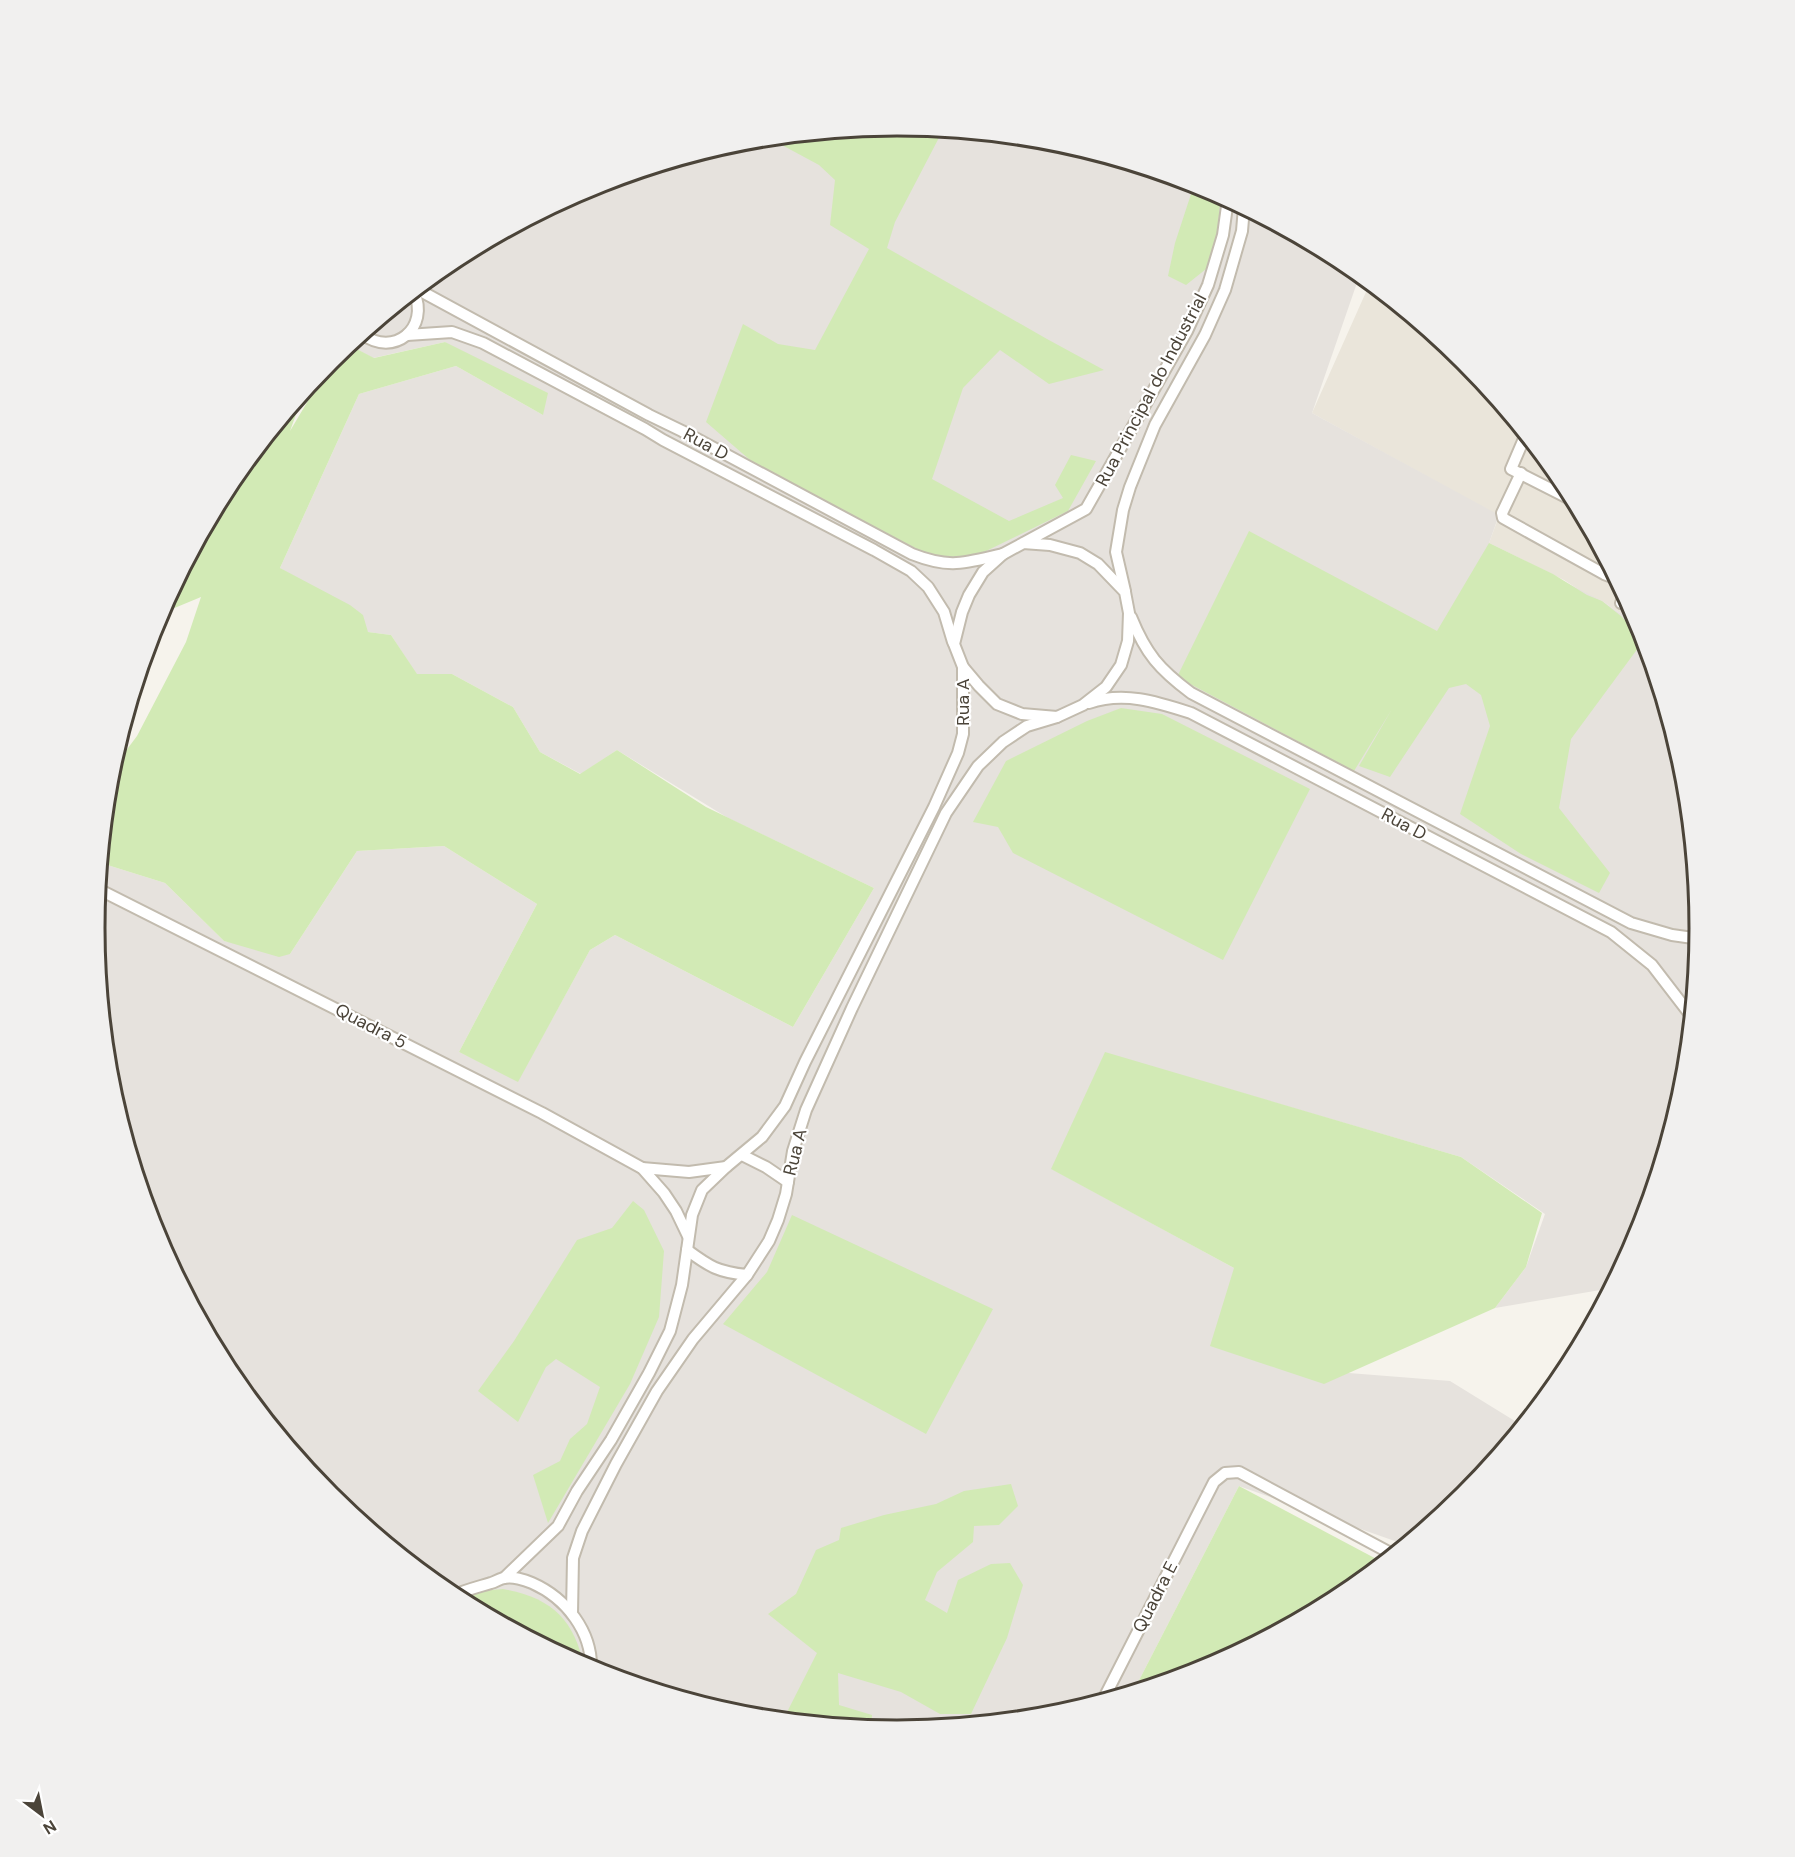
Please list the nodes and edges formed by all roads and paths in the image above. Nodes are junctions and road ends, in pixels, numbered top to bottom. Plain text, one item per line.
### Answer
1 (1227, 208) edge
2 (1243, 216) edge
3 (1208, 285) junction
4 (1225, 290) junction
5 (423, 294) edge
6 (417, 298) edge
7 (407, 335) junction
8 (369, 338) edge
9 (649, 415) junction
10 (645, 429) junction
11 (1523, 442) edge
12 (1521, 474) junction
13 (1560, 494) edge
14 (1023, 543) junction
15 (1003, 554) junction
16 (1606, 575) edge
17 (1125, 592) junction
18 (1129, 613) junction
19 (954, 644) junction
20 (963, 667) junction
21 (1083, 705) junction
22 (1057, 717) junction
23 (1480, 845) junction
24 (1473, 860) junction
25 (892, 891) junction
26 (106, 893) edge
27 (906, 896) junction
28 (1690, 938) edge
29 (1685, 1008) edge
30 (742, 1155) junction
31 (726, 1167) junction
32 (642, 1168) junction
33 (788, 1182) junction
34 (688, 1236) junction
35 (687, 1250) junction
36 (747, 1275) junction
37 (1387, 1551) edge
38 (505, 1577) junction
39 (464, 1592) edge
40 (572, 1613) junction
41 (591, 1660) edge
42 (1106, 1693) edge

1 - 3 street, Rua Principal do Industrial
2 - 4 street, Rua Principal do Industrial
3 - 4 street
3 - 14 street, Rua Principal do Industrial
4 - 17 street, Rua Principal do Industrial
5 - 9 street, Rua D
6 - 7 street
7 - 8 street, Rua D
7 - 10 street, Rua D
9 - 10 street
9 - 15 street, Rua D
10 - 19 street, Rua D
11 - 12 street
12 - 13 street
12 - 16 street
14 - 15 street
14 - 17 street
15 - 19 street
17 - 18 street
18 - 21 street
18 - 23 street, Rua D
19 - 20 street
20 - 22 street
20 - 25 street, Rua A
21 - 22 street
21 - 24 street, Rua D
22 - 27 street, Rua A
23 - 24 street
23 - 28 street, Rua D
24 - 29 street, Rua D
25 - 27 street
25 - 30 street, Rua A
26 - 32 street, Quadra 5
27 - 33 street, Rua A
30 - 31 street, Rua A
30 - 33 street
31 - 32 street, Quadra 5
31 - 34 street, Rua A
32 - 34 street, Quadra 5
33 - 36 street, Rua A
34 - 35 street, Rua A
35 - 36 street
35 - 38 street, Rua A
36 - 40 street, Rua A
37 - 42 street, Quadra E
38 - 39 street
38 - 40 street
40 - 41 street

